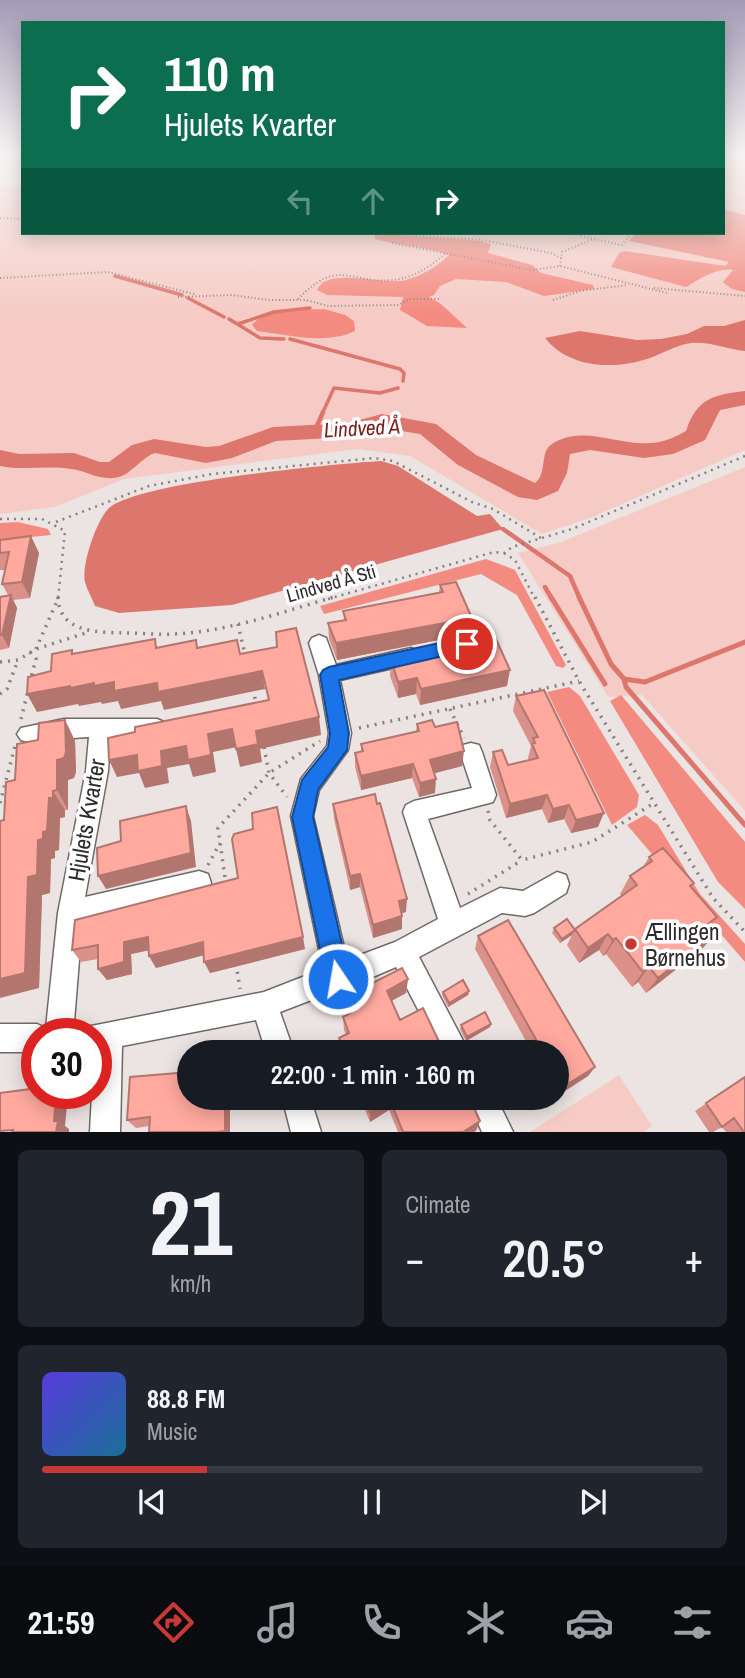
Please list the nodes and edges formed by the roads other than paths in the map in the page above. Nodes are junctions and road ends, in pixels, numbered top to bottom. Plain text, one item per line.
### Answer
1 (319, 643) dead end
2 (429, 652) edge
3 (329, 675) junction
4 (179, 726) edge
5 (100, 728) junction
6 (28, 734) dead end
7 (471, 752) road end
8 (199, 883) road end
9 (557, 884) dead end
10 (70, 913) junction
11 (449, 917) junction
12 (402, 952) junction
13 (338, 979) junction
14 (253, 1008) junction
15 (60, 1018) edge
16 (112, 1035) edge
17 (0, 1038) edge
18 (21, 1038) edge
19 (273, 1040) edge
20 (450, 1040) edge
21 (104, 1109) edge
22 (300, 1110) edge
23 (487, 1110) edge
24 (104, 1132) edge
25 (306, 1132) edge
26 (498, 1132) edge

1 - 3 street
2 - 3 street
3 - 13 street
4 - 5 street
5 - 6 street
5 - 10 street, Hjulets Kvarter
7 - 11 street
8 - 10 street, Hjulets Kvarter
9 - 11 street
10 - 15 street, Hjulets Kvarter
11 - 12 street
12 - 13 street
12 - 20 street
13 - 14 street
14 - 16 street
14 - 19 street
17 - 18 street
21 - 24 street
22 - 25 street
23 - 26 street

